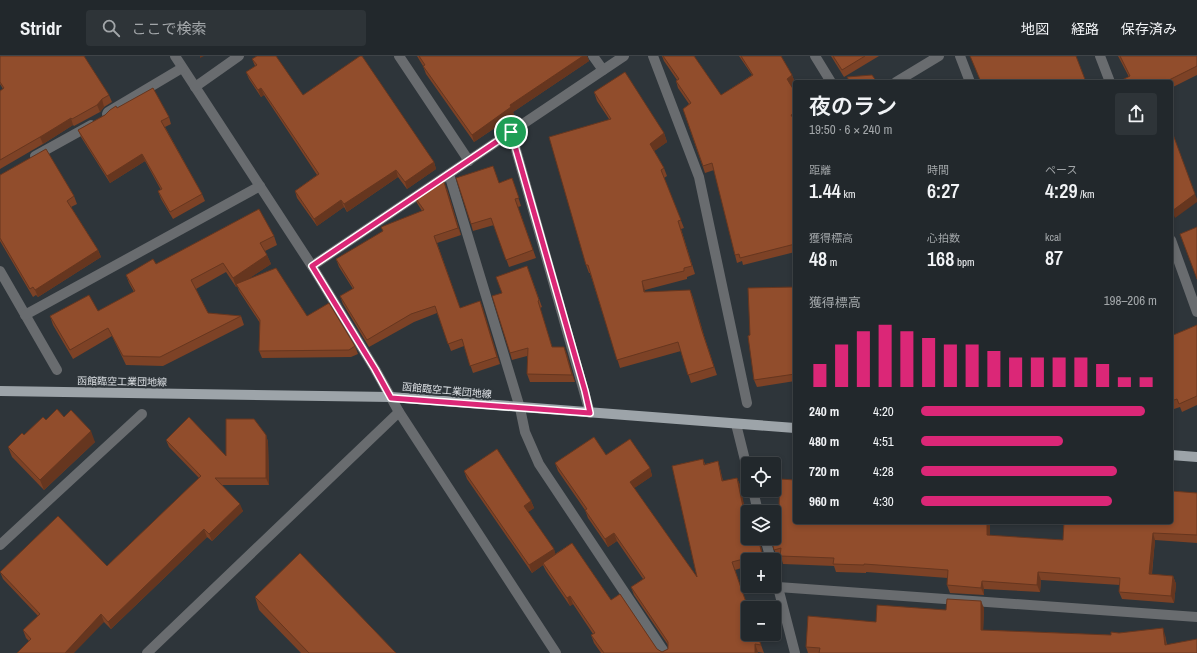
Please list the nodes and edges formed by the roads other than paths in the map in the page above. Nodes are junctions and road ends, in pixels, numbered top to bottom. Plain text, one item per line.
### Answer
1 (174, 56) edge
2 (239, 56) edge
3 (399, 56) edge
4 (593, 56) edge
5 (624, 56) edge
6 (653, 56) edge
7 (815, 56) edge
8 (939, 56) edge
9 (960, 56) edge
10 (1100, 56) edge
11 (182, 68) junction
12 (604, 70) junction
13 (830, 80) edge
14 (899, 80) edge
15 (969, 80) edge
16 (1109, 80) edge
17 (195, 87) junction
18 (511, 132) junction
19 (28, 160) edge
20 (469, 161) junction
21 (449, 174) junction
22 (260, 186) junction
23 (1173, 246) edge
24 (312, 266) junction
25 (0, 271) edge
26 (1197, 312) edge
27 (25, 315) junction
28 (57, 370) dead end
29 (0, 391) edge
30 (391, 398) junction
31 (747, 403) dead end
32 (520, 408) junction
33 (400, 412) junction
34 (590, 413) junction
35 (142, 414) dead end
36 (736, 424) junction
37 (793, 428) edge
38 (1173, 455) edge
39 (744, 457) edge
40 (1197, 457) edge
41 (0, 545) edge
42 (781, 587) edge
43 (780, 593) edge
44 (1197, 617) edge
45 (147, 653) edge
46 (556, 653) edge
47 (665, 653) edge
48 (795, 653) edge

1 - 11 street
2 - 17 street
3 - 20 street
4 - 12 street
5 - 12 street
6 - 31 street
7 - 13 street
8 - 14 street
9 - 15 street
10 - 16 street
11 - 17 street
11 - 19 street
12 - 18 street
17 - 22 street
18 - 20 street
18 - 34 street
20 - 21 street
21 - 24 street
21 - 32 street
22 - 24 street
22 - 27 street
23 - 26 street
24 - 30 street
25 - 27 street
27 - 28 street
29 - 30 main road, 函館臨空工業団地線
30 - 32 main road, 函館臨空工業団地線
30 - 33 street
32 - 34 main road, 函館臨空工業団地線
32 - 47 street
33 - 45 street
33 - 46 street
34 - 36 main road, 函館臨空工業団地線
35 - 41 street
36 - 37 main road, 函館臨空工業団地線
36 - 39 street
38 - 40 main road
42 - 44 street
43 - 48 street

